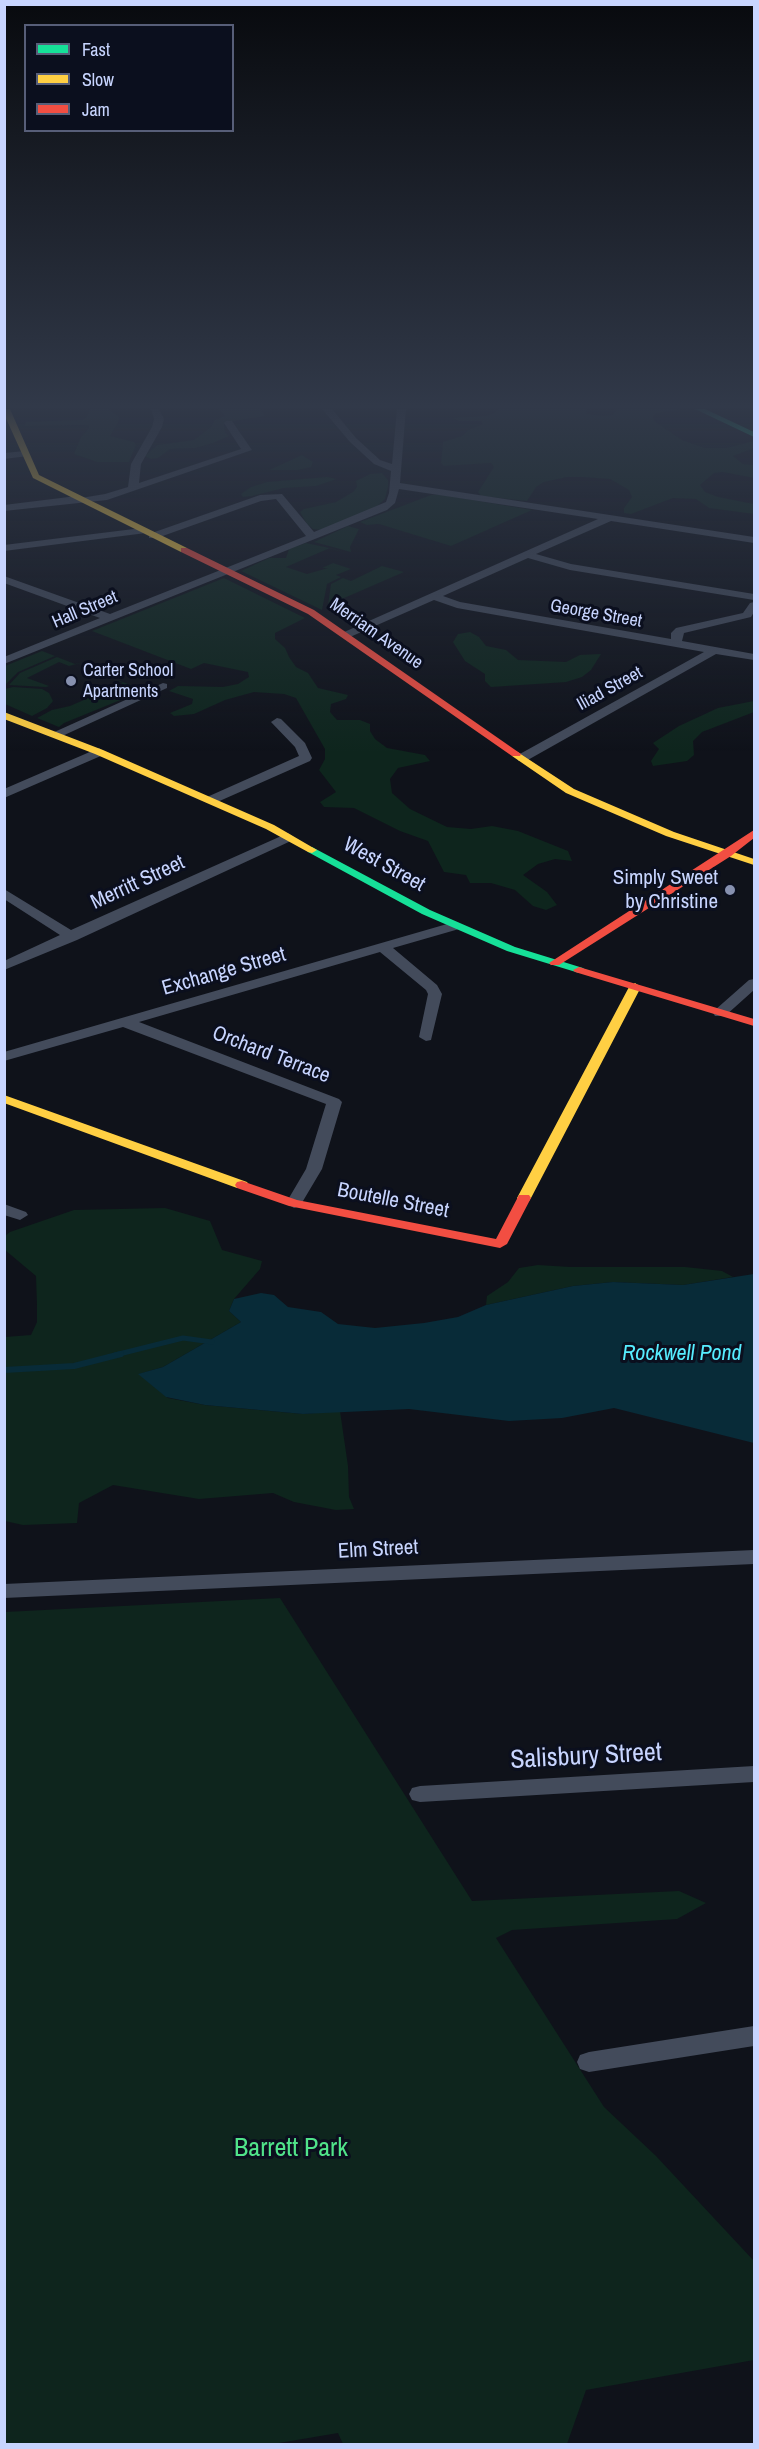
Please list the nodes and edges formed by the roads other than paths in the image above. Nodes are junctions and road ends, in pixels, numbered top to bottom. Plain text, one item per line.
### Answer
1 (127, 523) edge
2 (178, 523) edge
3 (301, 523) edge
4 (345, 523) edge
5 (598, 523) edge
6 (637, 523) edge
7 (147, 533) junction
8 (313, 538) junction
9 (754, 540) edge
10 (4, 548) edge
11 (528, 555) junction
12 (226, 570) junction
13 (4, 579) edge
14 (434, 596) junction
15 (754, 597) edge
16 (754, 605) edge
17 (109, 618) junction
18 (345, 635) junction
19 (676, 644) junction
20 (715, 650) junction
21 (754, 657) edge
22 (4, 661) edge
23 (163, 686) dead end
24 (6, 716) edge
25 (277, 722) dead end
26 (56, 734) junction
27 (99, 752) junction
28 (522, 758) junction
29 (4, 795) edge
30 (211, 800) junction
31 (754, 833) edge
32 (288, 837) junction
33 (727, 854) junction
34 (754, 862) edge
35 (4, 893) edge
36 (454, 926) junction
37 (72, 937) junction
38 (383, 947) junction
39 (555, 963) junction
40 (4, 966) edge
41 (754, 983) edge
42 (635, 987) junction
43 (720, 1013) junction
44 (124, 1022) junction
45 (754, 1023) edge
46 (426, 1037) dead end
47 (4, 1057) edge
48 (4, 1099) edge
49 (294, 1203) junction
50 (4, 1209) edge
51 (21, 1215) dead end
52 (754, 1557) edge
53 (4, 1591) edge
54 (754, 1774) edge
55 (420, 1794) dead end
56 (754, 2036) edge
57 (589, 2062) dead end

1 - 7 street, Merriam Avenue
2 - 7 street
3 - 8 street
4 - 8 street, Hall Street
5 - 11 street
6 - 9 street
7 - 10 street
7 - 12 street, Merriam Avenue
8 - 12 street, Hall Street
11 - 14 street
11 - 15 street
12 - 17 street, Hall Street
12 - 18 street, Merriam Avenue
13 - 17 street
14 - 18 street
14 - 19 street, George Street
16 - 19 street
17 - 22 street, Hall Street
18 - 28 street, Merriam Avenue
19 - 20 street, George Street
20 - 21 street, George Street
20 - 28 street, Iliad Street
23 - 26 street
24 - 26 street, West Street
25 - 30 street
26 - 27 street, West Street
27 - 29 street
27 - 30 street, West Street
28 - 33 street, Merriam Avenue
30 - 32 street, West Street
31 - 33 street
32 - 36 street, West Street
32 - 37 street, Merritt Street
33 - 34 street, Merriam Avenue
33 - 39 street
35 - 37 street
36 - 38 street, Exchange Street
36 - 39 street, West Street
37 - 40 street, Merritt Street
38 - 44 street, Exchange Street
38 - 46 street
39 - 42 street, West Street
41 - 43 street
42 - 43 street, West Street
42 - 49 street, Boutelle Street
43 - 45 street, West Street
44 - 47 street, Exchange Street
44 - 49 street, Orchard Terrace
48 - 49 street, Boutelle Street
50 - 51 street
52 - 53 street, Elm Street
54 - 55 street, Salisbury Street
56 - 57 street

